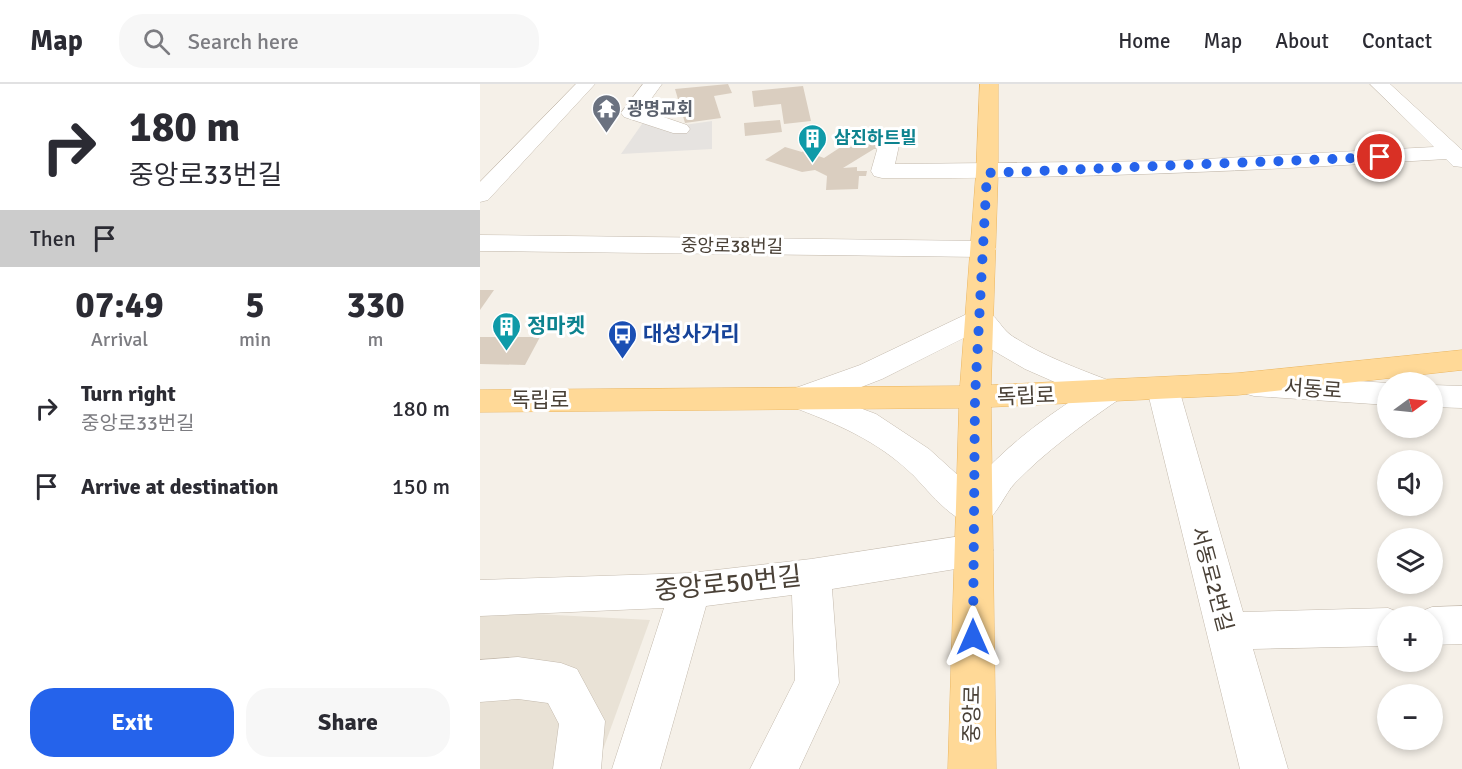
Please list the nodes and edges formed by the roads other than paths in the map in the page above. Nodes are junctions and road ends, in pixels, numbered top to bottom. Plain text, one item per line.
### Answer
1 (586, 84) edge
2 (652, 84) edge
3 (989, 84) edge
4 (1379, 84) edge
5 (680, 129) dead end
6 (891, 136) dead end
7 (1456, 157) edge
8 (987, 173) junction
9 (489, 176) edge
10 (480, 195) edge
11 (480, 243) edge
12 (983, 249) junction
13 (981, 318) junction
14 (1462, 360) edge
15 (1238, 384) junction
16 (1163, 389) junction
17 (1107, 392) junction
18 (1377, 393) edge
19 (1443, 396) edge
20 (975, 397) junction
21 (1462, 397) edge
22 (801, 398) junction
23 (480, 401) edge
24 (974, 530) junction
25 (811, 576) junction
26 (690, 590) junction
27 (480, 598) edge
28 (1462, 625) edge
29 (1443, 626) edge
30 (1377, 627) edge
31 (1226, 632) junction
32 (480, 681) edge
33 (577, 769) edge
34 (636, 769) edge
35 (774, 769) edge
36 (972, 769) edge
37 (1264, 769) edge

1 - 9 street
2 - 5 street
3 - 8 main road, 중앙로
4 - 7 street
6 - 8 street
7 - 8 street
8 - 12 main road, 중앙로
9 - 10 street
11 - 12 street, 중앙로38번길
12 - 13 main road, 중앙로
13 - 17 street
13 - 20 main road, 중앙로
13 - 22 street
14 - 15 main road, 독립로
15 - 16 main road, 독립로
15 - 18 street, 서동로
16 - 17 main road, 독립로
16 - 31 street, 서동로2번길
17 - 20 main road, 독립로
17 - 24 street
19 - 21 street
20 - 22 main road, 독립로
20 - 24 main road, 중앙로
22 - 23 main road, 독립로
22 - 24 street
24 - 25 street, 중앙로50번길
24 - 36 main road, 중앙로
25 - 26 street, 중앙로50번길
25 - 35 street
26 - 27 street, 중앙로50번길
26 - 34 street
28 - 29 street
30 - 31 street
31 - 37 street, 서동로2번길
32 - 33 street

